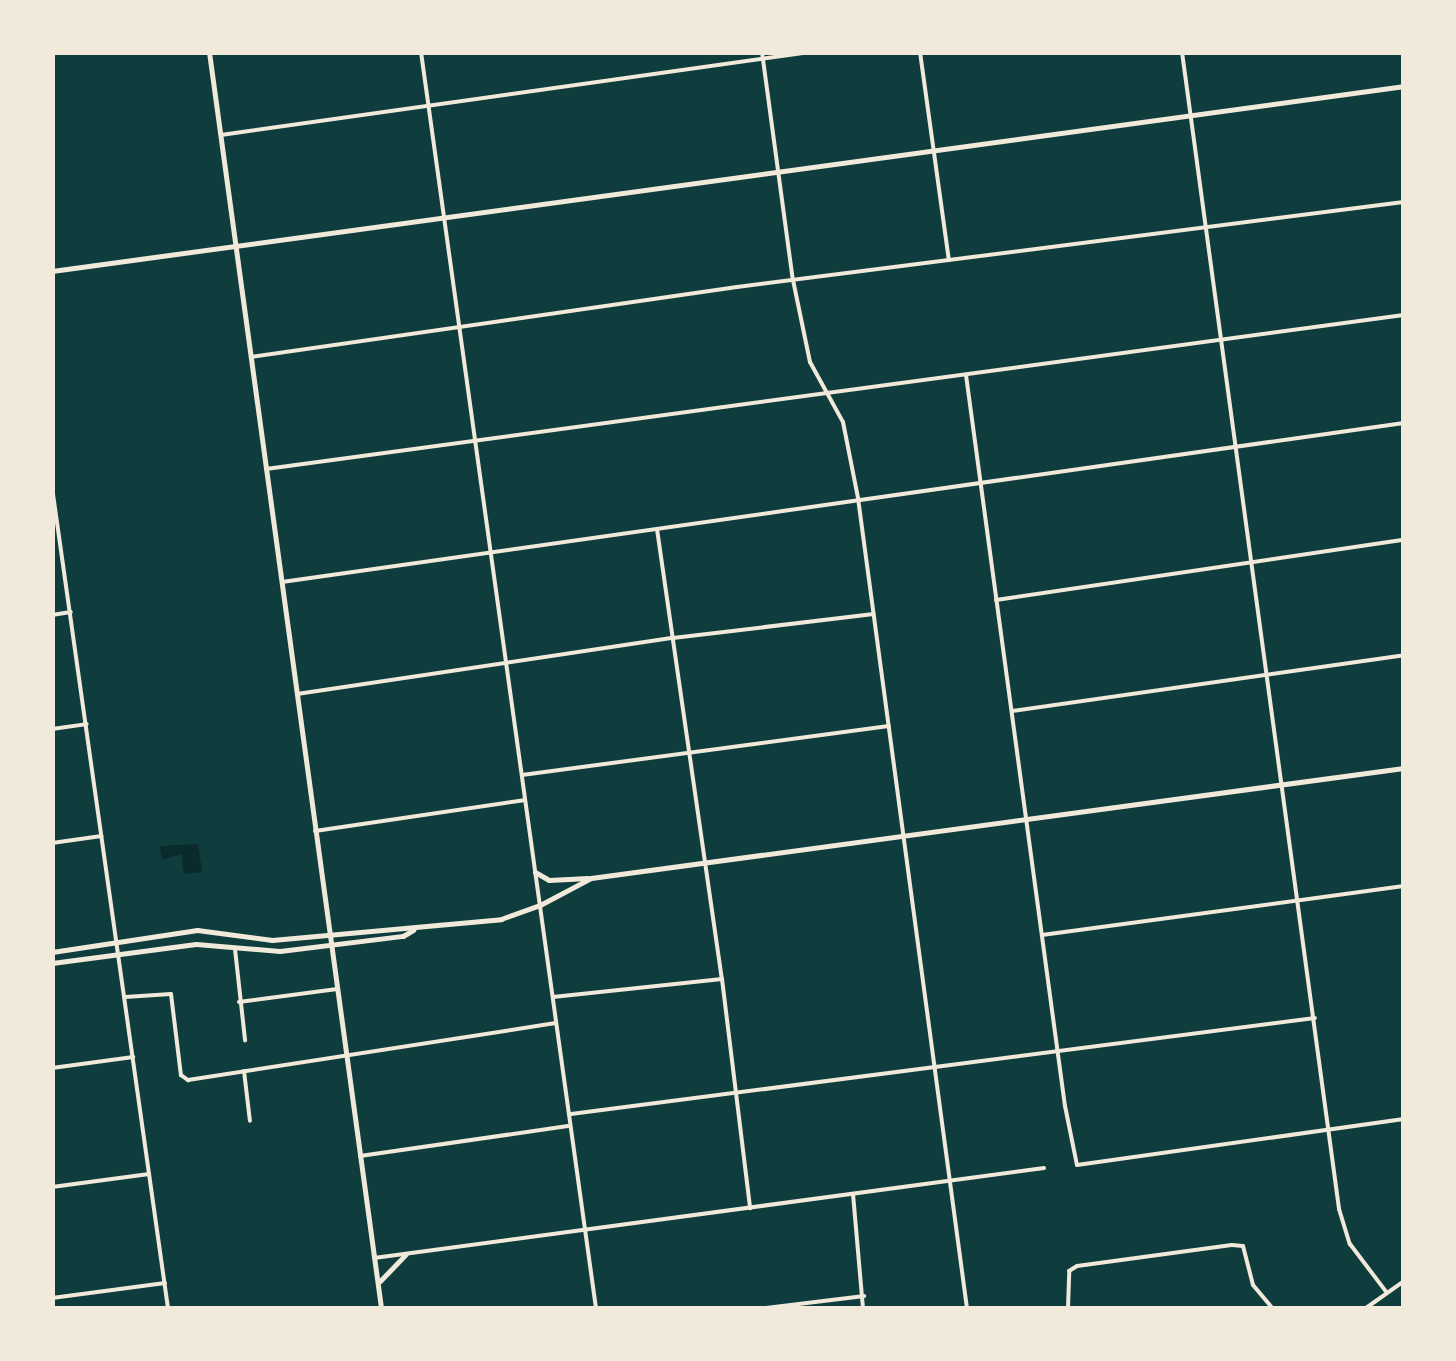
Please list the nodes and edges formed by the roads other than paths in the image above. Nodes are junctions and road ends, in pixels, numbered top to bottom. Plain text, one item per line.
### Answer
1 (209, 52) edge
2 (422, 52) edge
3 (810, 52) edge
4 (920, 52) edge
5 (1182, 52) edge
6 (763, 56) edge
7 (1404, 86) edge
8 (428, 104) junction
9 (1192, 114) junction
10 (220, 134) junction
11 (934, 150) junction
12 (779, 170) junction
13 (1404, 202) edge
14 (443, 219) junction
15 (1208, 228) junction
16 (234, 246) junction
17 (950, 260) junction
18 (52, 271) edge
19 (793, 280) junction
20 (1404, 315) edge
21 (460, 327) junction
22 (1224, 340) junction
23 (251, 356) junction
24 (966, 375) junction
25 (827, 394) junction
26 (1404, 423) edge
27 (476, 440) junction
28 (1238, 448) junction
29 (266, 468) junction
30 (981, 482) junction
31 (52, 487) edge
32 (858, 498) junction
33 (53, 500) edge
34 (656, 528) junction
35 (1404, 540) edge
36 (489, 552) junction
37 (1254, 564) junction
38 (282, 582) junction
39 (996, 600) junction
40 (72, 612) junction
41 (874, 614) junction
42 (52, 615) edge
43 (673, 638) junction
44 (1404, 655) edge
45 (505, 666) junction
46 (1268, 674) junction
47 (297, 694) junction
48 (1011, 711) junction
49 (87, 724) junction
50 (889, 726) junction
51 (52, 728) edge
52 (688, 754) junction
53 (1404, 768) edge
54 (520, 775) junction
55 (1283, 785) junction
56 (524, 800) junction
57 (1026, 819) junction
58 (316, 830) junction
59 (903, 835) junction
60 (102, 836) junction
61 (52, 843) edge
62 (704, 862) junction
63 (535, 872) junction
64 (591, 878) junction
65 (1404, 886) edge
66 (1298, 898) junction
67 (540, 905) junction
68 (413, 930) junction
69 (330, 935) junction
70 (1042, 935) junction
71 (116, 942) junction
72 (331, 946) junction
73 (235, 949) junction
74 (52, 952) edge
75 (119, 954) junction
76 (52, 963) edge
77 (722, 979) junction
78 (337, 989) junction
79 (125, 998) junction
80 (553, 998) junction
81 (240, 1002) junction
82 (1314, 1018) junction
83 (556, 1023) junction
84 (245, 1040) dead end
85 (1058, 1051) junction
86 (346, 1054) junction
87 (133, 1056) junction
88 (936, 1067) junction
89 (52, 1068) edge
90 (244, 1070) junction
91 (736, 1094) junction
92 (568, 1115) junction
93 (1404, 1119) edge
94 (250, 1121) dead end
95 (570, 1126) junction
96 (1329, 1128) junction
97 (360, 1156) junction
98 (1044, 1168) dead end
99 (149, 1174) junction
100 (952, 1181) junction
101 (52, 1187) edge
102 (853, 1194) junction
103 (750, 1208) junction
104 (585, 1231) junction
105 (406, 1254) junction
106 (374, 1258) junction
107 (1404, 1281) edge
108 (165, 1283) junction
109 (378, 1283) junction
110 (1387, 1293) junction
111 (864, 1296) junction
112 (52, 1298) edge
113 (168, 1308) edge
114 (382, 1308) edge
115 (473, 1308) edge
116 (487, 1308) edge
117 (596, 1308) edge
118 (766, 1308) edge
119 (862, 1308) edge
120 (967, 1308) edge
121 (1068, 1308) edge
122 (1272, 1308) edge
123 (1366, 1308) edge

1 - 10 street
2 - 8 street
3 - 6 street
4 - 11 street
5 - 9 street
6 - 8 street
6 - 12 street
7 - 9 street
8 - 10 street
8 - 14 street
9 - 11 street
9 - 15 street
10 - 16 street
11 - 12 street
11 - 17 street
12 - 14 street
12 - 19 street
13 - 15 street
14 - 16 street
14 - 21 street
15 - 17 street
15 - 22 street
16 - 18 street
16 - 23 street
17 - 19 street
19 - 21 street
19 - 25 street
20 - 22 street
21 - 23 street
21 - 27 street
22 - 24 street
22 - 28 street
23 - 29 street
24 - 25 street
24 - 30 street
25 - 27 street
25 - 32 street
26 - 28 street
27 - 29 street
27 - 36 street
28 - 30 street
28 - 37 street
29 - 38 street
30 - 32 street
30 - 39 street
31 - 33 street
32 - 34 street
32 - 41 street
33 - 40 street
34 - 36 street
34 - 43 street
35 - 37 street
36 - 38 street
36 - 45 street
37 - 39 street
37 - 46 street
38 - 47 street
39 - 48 street
40 - 42 street
40 - 49 street
41 - 43 street
41 - 50 street
43 - 45 street
43 - 52 street
44 - 46 street
45 - 47 street
45 - 54 street
46 - 48 street
46 - 55 street
47 - 58 street
48 - 57 street
49 - 51 street
49 - 60 street
50 - 52 street
50 - 59 street
52 - 54 street
52 - 62 street
53 - 55 street
54 - 56 street
55 - 57 street
55 - 66 street
56 - 58 street
56 - 63 street
57 - 59 street
57 - 70 street
58 - 69 street
59 - 62 street
59 - 88 street
60 - 61 street
60 - 71 street
62 - 64 street
62 - 77 street
63 - 64 street
63 - 67 street
64 - 67 street
65 - 66 street
66 - 70 street
66 - 82 street
67 - 68 street
67 - 80 street
68 - 69 street
68 - 72 street
69 - 71 street
69 - 72 street
70 - 85 street
71 - 74 street
71 - 75 street
72 - 73 street
72 - 78 street
73 - 75 street
73 - 81 street
75 - 76 street
75 - 79 street
77 - 80 street
77 - 91 street
78 - 81 street
78 - 86 street
79 - 87 street
79 - 90 street
80 - 83 street
81 - 84 street
82 - 85 street
82 - 96 street
83 - 86 street
83 - 92 street
85 - 88 street
85 - 96 street
86 - 90 street
86 - 97 street
87 - 89 street
87 - 99 street
88 - 91 street
88 - 100 street
90 - 94 street
91 - 92 street
91 - 103 street
92 - 95 street
93 - 96 street
95 - 97 street
95 - 104 street
96 - 110 street
97 - 106 street
98 - 100 street
99 - 101 street
99 - 108 street
100 - 102 street
100 - 120 street
102 - 103 street
102 - 111 street
103 - 104 street
104 - 105 street
104 - 117 street
105 - 106 street
105 - 109 street
106 - 109 street
107 - 110 street
108 - 112 street
108 - 113 street
109 - 114 street
110 - 123 street
111 - 118 street
111 - 119 street
115 - 116 street
121 - 122 street

